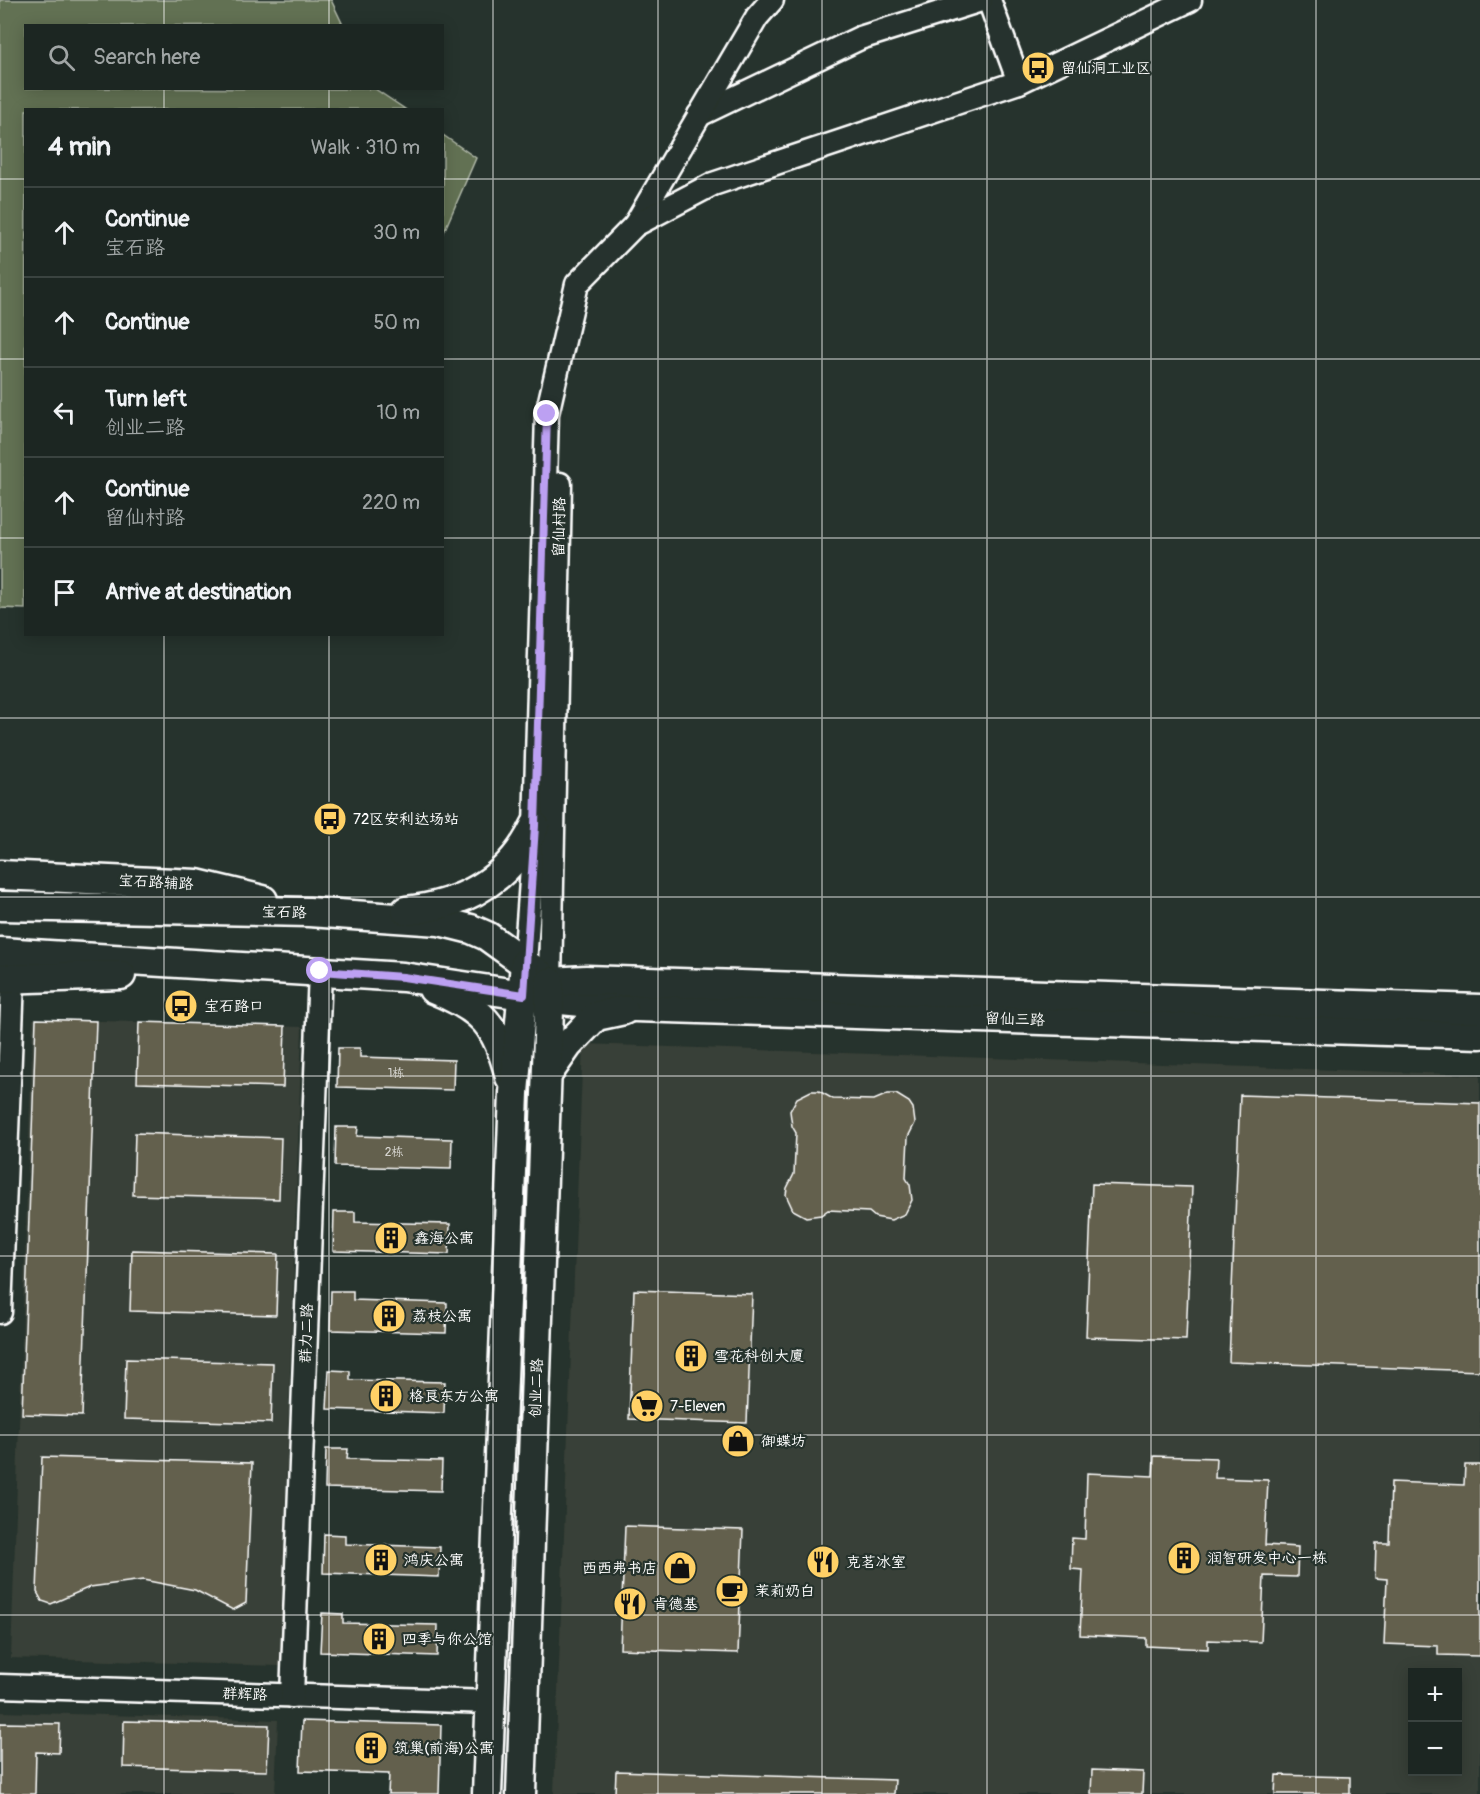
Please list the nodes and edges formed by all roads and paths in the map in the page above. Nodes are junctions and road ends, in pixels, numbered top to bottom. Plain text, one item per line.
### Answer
1 (772, 0) edge
2 (981, 0) edge
3 (989, 0) edge
4 (1190, 0) edge
5 (1019, 82) junction
6 (699, 115) junction
7 (635, 225) junction
8 (558, 375) junction
9 (535, 826) junction
10 (0, 875) edge
11 (0, 906) edge
12 (309, 912) junction
13 (370, 915) junction
14 (0, 952) edge
15 (525, 963) junction
16 (307, 970) junction
17 (403, 977) junction
18 (6, 979) edge
19 (541, 992) junction
20 (635, 1007) junction
21 (1480, 1009) edge
22 (1480, 1034) edge
23 (547, 1075) junction
24 (514, 1093) junction
25 (0, 1312) edge
26 (0, 1686) edge
27 (292, 1696) junction
28 (490, 1702) junction
29 (487, 1794) edge
30 (522, 1794) edge

1 - 6 street
2 - 6 street
3 - 5 street
4 - 5 street
5 - 7 street
6 - 7 street
7 - 8 street
8 - 9 street, 留仙村路
8 - 19 street, 留仙村路
9 - 13 main road
9 - 15 street, 留仙村路
10 - 12 main road, 宝石路辅路
11 - 12 main road, 宝石路
12 - 13 main road, 宝石路
13 - 15 main road, 宝石路
14 - 16 main road
15 - 19 main road, 宝石路
16 - 17 main road
16 - 18 main road
16 - 27 street, 群力二路
17 - 19 main road
17 - 24 main road
18 - 25 street
19 - 20 main road, 留仙三路
19 - 21 main road, 留仙三路
19 - 23 main road, 创业二路
19 - 24 main road
20 - 22 main road, 留仙三路
20 - 23 main road
23 - 30 main road, 创业二路
24 - 28 main road
26 - 27 street, 群辉路
27 - 28 street, 群辉路
28 - 29 main road

